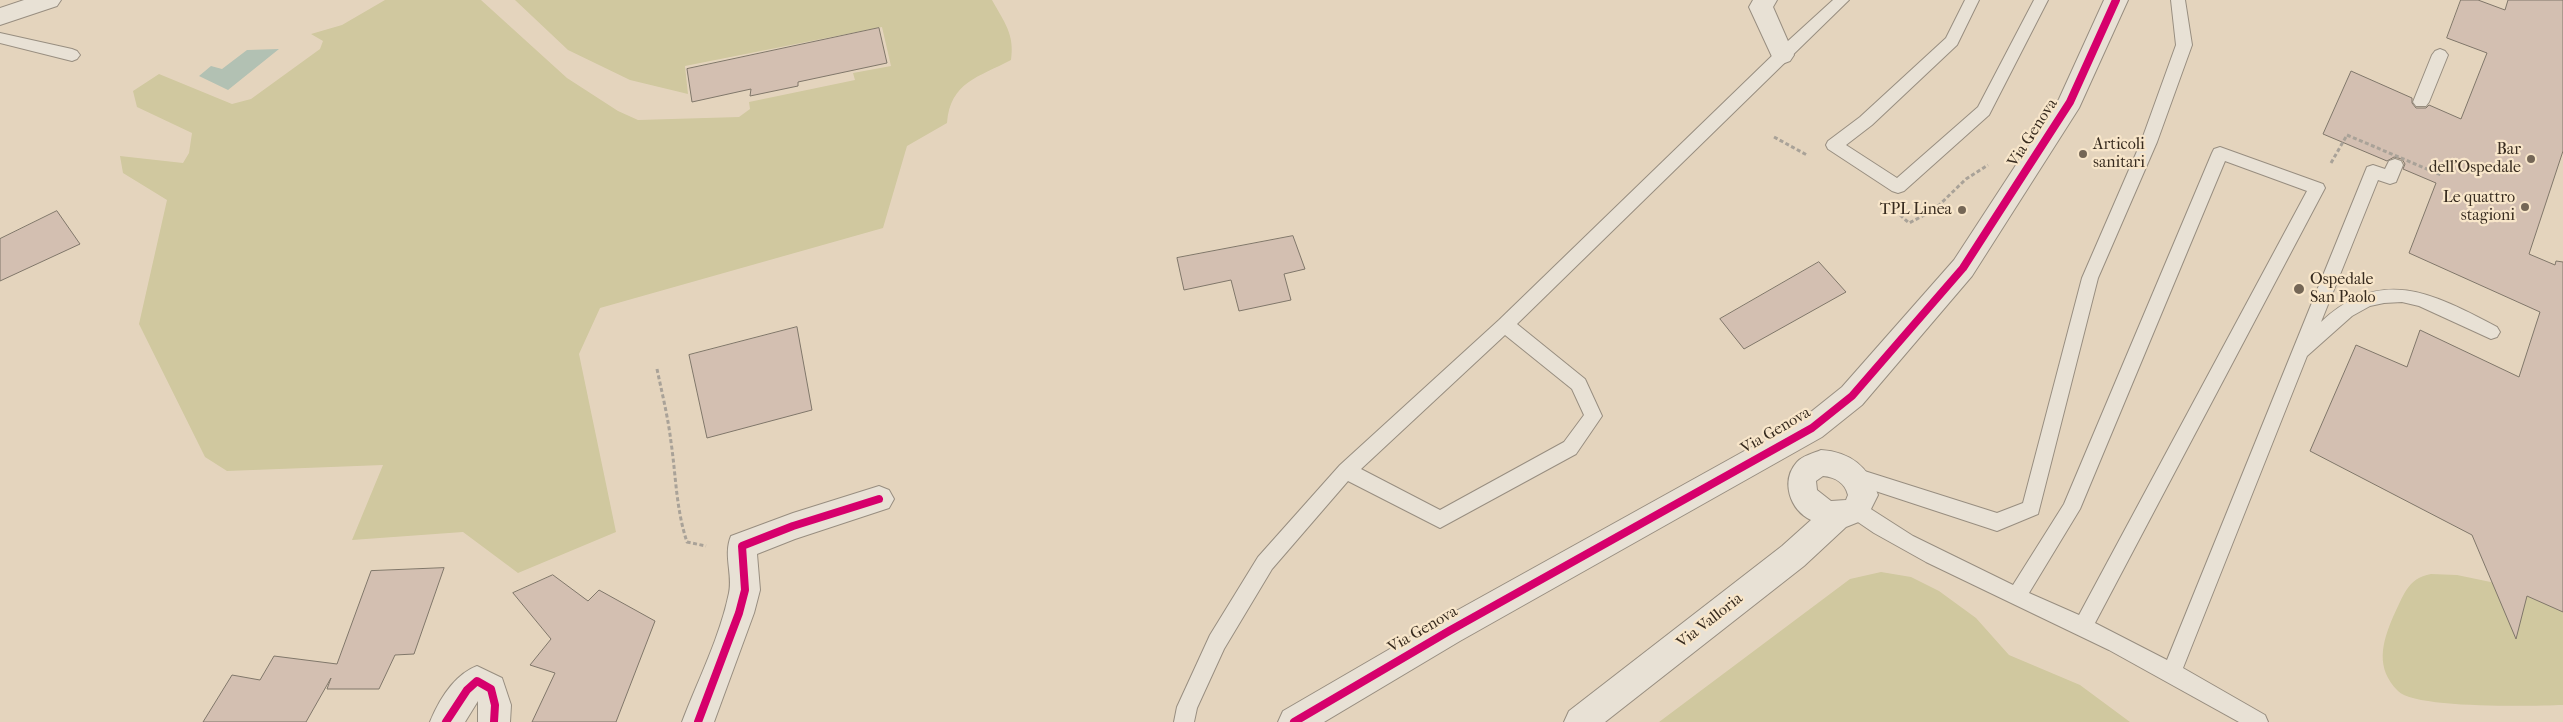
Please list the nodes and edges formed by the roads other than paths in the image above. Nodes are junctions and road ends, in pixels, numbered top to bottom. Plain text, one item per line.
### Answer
1 (49, 0) edge
2 (1765, 0) edge
3 (1842, 0) edge
4 (1972, 0) edge
5 (2041, 0) edge
6 (2116, 0) edge
7 (2178, 0) edge
8 (0, 17) edge
9 (0, 38) edge
10 (1782, 54) junction
11 (72, 55) dead end
12 (2440, 56) dead end
13 (2421, 102) dead end
14 (2395, 165) dead end
15 (1506, 325) junction
16 (2491, 332) dead end
17 (2300, 354) junction
18 (1792, 438) junction
19 (1813, 465) junction
20 (1346, 471) junction
21 (1855, 476) junction
22 (879, 499) dead end
23 (1846, 513) junction
24 (2017, 596) junction
25 (2084, 627) junction
26 (2172, 672) junction
27 (446, 722) edge
28 (494, 722) edge
29 (698, 722) edge
30 (1184, 722) edge
31 (1294, 722) edge
32 (1580, 722) edge
33 (2258, 722) edge

1 - 8 street
2 - 10 street
3 - 10 lane
4 - 5 lane
6 - 18 street, Via Genova
7 - 21 lane
9 - 11 lane
10 - 15 lane
12 - 13 lane
14 - 17 lane
15 - 20 lane
15 - 20 lane
16 - 17 lane
17 - 26 lane
18 - 19 street
18 - 31 street, Via Genova
19 - 21 street
19 - 23 street
20 - 30 lane
21 - 23 street
22 - 29 street
23 - 24 lane
23 - 32 street, Via Valloria
24 - 25 lane
24 - 25 lane
25 - 26 lane
26 - 33 lane
27 - 28 street

